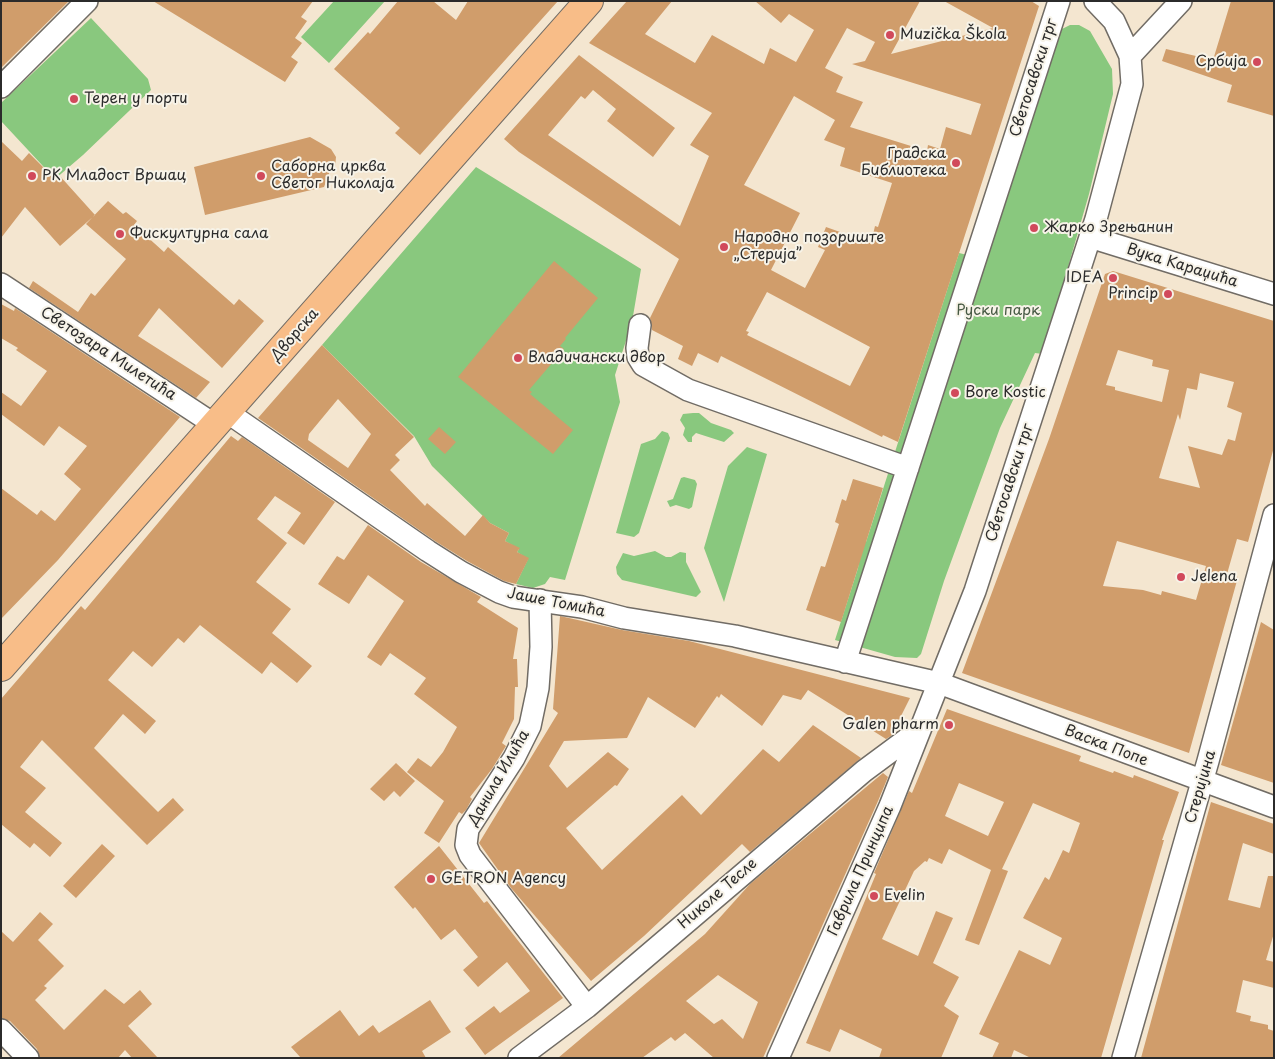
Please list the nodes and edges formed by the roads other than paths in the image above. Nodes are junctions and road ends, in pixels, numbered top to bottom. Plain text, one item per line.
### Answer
1 (87, 1) edge
2 (589, 1) edge
3 (1059, 1) edge
4 (1095, 1) edge
5 (1181, 1) edge
6 (1130, 56) junction
7 (1, 87) edge
8 (1090, 237) junction
9 (1, 284) edge
10 (1274, 294) edge
11 (640, 325) dead end
12 (221, 418) junction
13 (908, 468) junction
14 (1274, 515) edge
15 (540, 600) junction
16 (845, 662) junction
17 (1, 667) edge
18 (939, 683) junction
19 (918, 732) junction
20 (1202, 782) junction
21 (1274, 807) edge
22 (587, 1007) junction
23 (1, 1030) edge
24 (28, 1058) edge
25 (519, 1058) edge
26 (778, 1058) edge
27 (1123, 1058) edge

1 - 7 street
2 - 12 main road, Дворска
3 - 13 street, Светосавски трг
4 - 6 street, Светосавски трг
5 - 6 street
6 - 8 street, Светосавски трг
8 - 10 street, Вука Караџића
8 - 18 street, Светосавски трг
9 - 12 street, Светозара Милетића
11 - 13 street
12 - 15 street, Јаше Томића
12 - 17 main road, Дворска
13 - 16 street, Светосавски трг
14 - 20 street, Стеријина
15 - 16 street, Јаше Томића
15 - 22 street, Данила Илића
16 - 18 street
18 - 19 street, Гаврила Принципа
18 - 20 street, Васка Попе
19 - 22 street, Николе Тесле
19 - 26 street, Гаврила Принципа
20 - 21 street, Васка Попе
20 - 27 street, Стеријина
22 - 25 street, Николе Тесле
23 - 24 street

